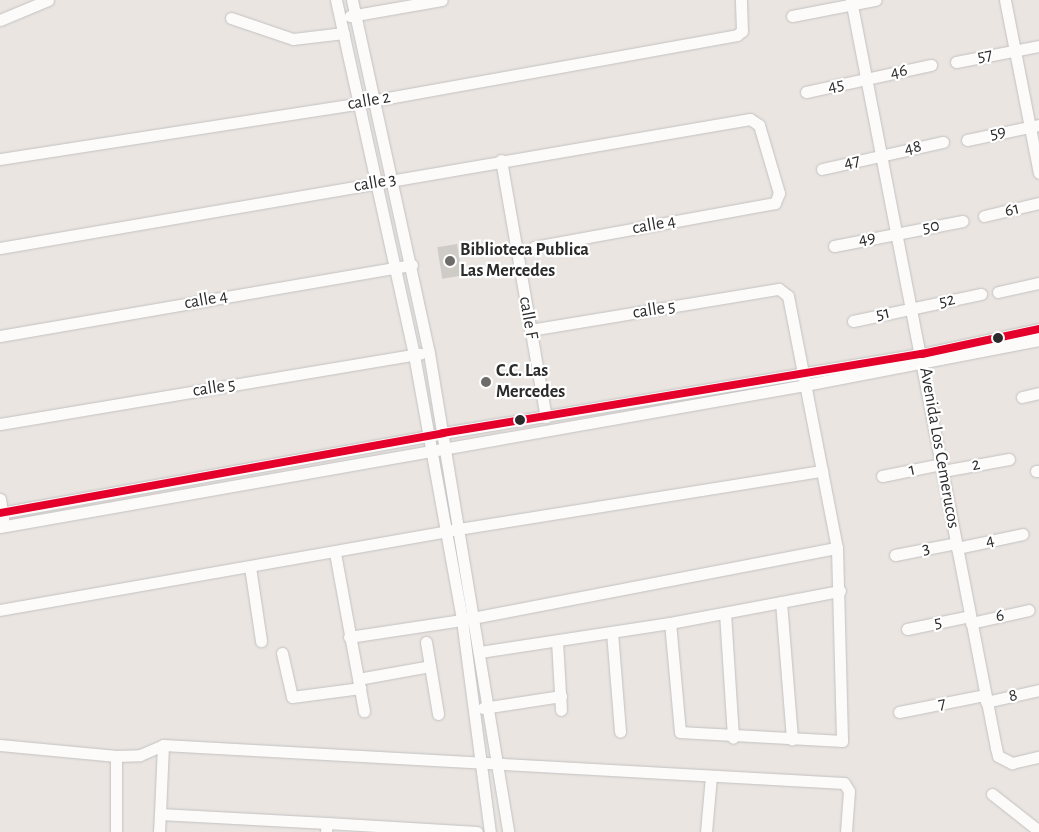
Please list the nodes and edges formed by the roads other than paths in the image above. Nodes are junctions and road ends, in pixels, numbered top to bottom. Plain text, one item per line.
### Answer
1 (48, 0) edge
2 (336, 0) edge
3 (352, 0) edge
4 (442, 0) edge
5 (741, 0) edge
6 (875, 0) edge
7 (1005, 0) edge
8 (851, 2) edge
9 (356, 15) junction
10 (792, 16) dead end
11 (340, 17) junction
12 (231, 18) dead end
13 (0, 20) edge
14 (344, 33) junction
15 (1039, 46) edge
16 (1015, 51) junction
17 (956, 62) dead end
18 (931, 65) dead end
19 (867, 79) junction
20 (806, 92) dead end
21 (375, 100) junction
22 (360, 103) junction
23 (1034, 126) edge
24 (967, 140) dead end
25 (943, 142) dead end
26 (883, 155) junction
27 (0, 159) edge
28 (501, 160) junction
29 (822, 169) dead end
30 (1039, 173) edge
31 (393, 180) junction
32 (378, 182) junction
33 (775, 202) joint
34 (1039, 203) edge
35 (984, 216) dead end
36 (962, 220) dead end
37 (899, 233) junction
38 (834, 246) dead end
39 (534, 247) dead end
40 (0, 248) edge
41 (412, 264) junction
42 (396, 267) junction
43 (1039, 283) edge
44 (998, 292) dead end
45 (981, 294) dead end
46 (913, 308) junction
47 (853, 321) dead end
48 (1039, 329) edge
49 (530, 330) junction
50 (0, 336) edge
51 (1039, 340) edge
52 (429, 353) junction
53 (414, 355) junction
54 (923, 359) junction
55 (804, 380) junction
56 (1039, 393) edge
57 (1022, 397) dead end
58 (546, 417) junction
59 (0, 424) edge
60 (443, 433) junction
61 (428, 436) junction
62 (446, 446) junction
63 (430, 449) junction
64 (1009, 459) dead end
65 (942, 468) junction
66 (822, 471) junction
67 (882, 476) dead end
68 (0, 499) edge
69 (1, 513) edge
70 (2, 526) edge
71 (460, 529) junction
72 (446, 531) junction
73 (1023, 534) dead end
74 (957, 546) junction
75 (837, 548) junction
76 (336, 553) junction
77 (895, 555) dead end
78 (250, 568) junction
79 (840, 591) junction
80 (781, 602) junction
81 (0, 610) edge
82 (1029, 610) dead end
83 (725, 613) junction
84 (475, 617) junction
85 (970, 619) junction
86 (462, 620) junction
87 (670, 623) junction
88 (906, 629) dead end
89 (612, 632) junction
90 (349, 637) junction
91 (261, 641) dead end
92 (556, 641) junction
93 (426, 642) dead end
94 (282, 652) dead end
95 (480, 652) junction
96 (430, 666) junction
97 (359, 683) junction
98 (1039, 690) edge
99 (561, 696) junction
100 (985, 698) junction
101 (489, 707) junction
102 (474, 710) junction
103 (561, 710) dead end
104 (364, 711) dead end
105 (899, 712) dead end
106 (438, 714) dead end
107 (620, 732) dead end
108 (733, 738) junction
109 (792, 740) junction
110 (0, 745) edge
111 (163, 745) junction
112 (116, 756) junction
113 (1039, 757) edge
114 (482, 763) junction
115 (498, 764) junction
116 (711, 776) junction
117 (992, 794) dead end
118 (160, 814) junction
119 (326, 827) edge
120 (1039, 831) edge
121 (116, 832) edge
122 (159, 832) edge
123 (477, 832) edge
124 (490, 832) edge
125 (508, 832) edge
126 (706, 832) edge
127 (846, 832) edge

1 - 13 street
2 - 11 street
3 - 9 street
4 - 9 street
5 - 21 street, calle 2
6 - 8 street
7 - 16 street
8 - 10 street
8 - 19 street, Avenida Los Cemerucos
9 - 11 street
9 - 21 street
11 - 14 street
12 - 14 street
14 - 22 street
15 - 16 street, 57
16 - 17 street, 57
16 - 23 street
18 - 19 street, 46
19 - 20 street, 45
19 - 26 street, Avenida Los Cemerucos
21 - 22 street, calle 2
21 - 31 street
22 - 27 street, calle 2
22 - 32 street
23 - 24 street, 59
23 - 30 street
25 - 26 street, 48
26 - 29 street, 47
26 - 37 street, Avenida Los Cemerucos
28 - 31 street, calle 3
28 - 33 street, calle 3
28 - 49 street, calle F
31 - 32 street, calle 3
31 - 41 street
32 - 40 street, calle 3
32 - 42 street
33 - 39 street, calle 4
34 - 35 street, 61
36 - 37 street, 50
37 - 38 street, 49
37 - 46 street, Avenida Los Cemerucos
41 - 42 street, calle 4
41 - 52 street
42 - 50 street, calle 4
42 - 53 street
43 - 44 street
45 - 46 street, 52
46 - 47 street, 51
46 - 54 street, Avenida Los Cemerucos
48 - 54 street
49 - 55 street, calle 5
49 - 58 street, calle F
51 - 54 street
52 - 53 street, calle 5
52 - 60 street
53 - 59 street, calle 5
53 - 61 street
54 - 55 street
54 - 65 street, Avenida Los Cemerucos
55 - 58 street
55 - 62 street
55 - 66 street
56 - 57 street
58 - 60 street
60 - 61 street
60 - 62 street
61 - 63 street
61 - 69 street
62 - 63 street
62 - 71 street
63 - 70 street
63 - 72 street
64 - 65 street, 2
65 - 67 street, 1
65 - 74 street, Avenida Los Cemerucos
66 - 71 street
66 - 75 street
68 - 69 street
69 - 70 street
71 - 72 street
71 - 84 street
72 - 76 street
72 - 86 street
73 - 74 street, 4
74 - 77 street, 3
74 - 85 street, Avenida Los Cemerucos
75 - 79 street
75 - 84 street
76 - 78 street
76 - 90 street
78 - 81 street
78 - 91 street
79 - 80 street
79 - 109 street
80 - 83 street
80 - 109 street
82 - 85 street, 6
83 - 87 street
83 - 108 street
84 - 86 street
84 - 95 street
85 - 88 street, 5
85 - 100 street, Avenida Los Cemerucos
86 - 90 street
86 - 102 street
87 - 89 street
87 - 108 street
89 - 92 street
89 - 107 street
90 - 97 street
92 - 95 street
92 - 99 street
93 - 96 street
94 - 97 street
95 - 101 street
96 - 97 street
96 - 106 street
97 - 104 street
98 - 100 street, 8
99 - 101 street
99 - 103 street
100 - 105 street, 7
100 - 113 street, Avenida Los Cemerucos
101 - 102 street
101 - 115 street
102 - 114 street
108 - 109 street
110 - 112 street
111 - 112 street
111 - 114 street
111 - 118 street
112 - 121 street
114 - 115 street
114 - 124 street
115 - 116 street
115 - 125 street
116 - 126 street
116 - 127 street
117 - 120 street
118 - 119 street
118 - 122 street
119 - 123 street

